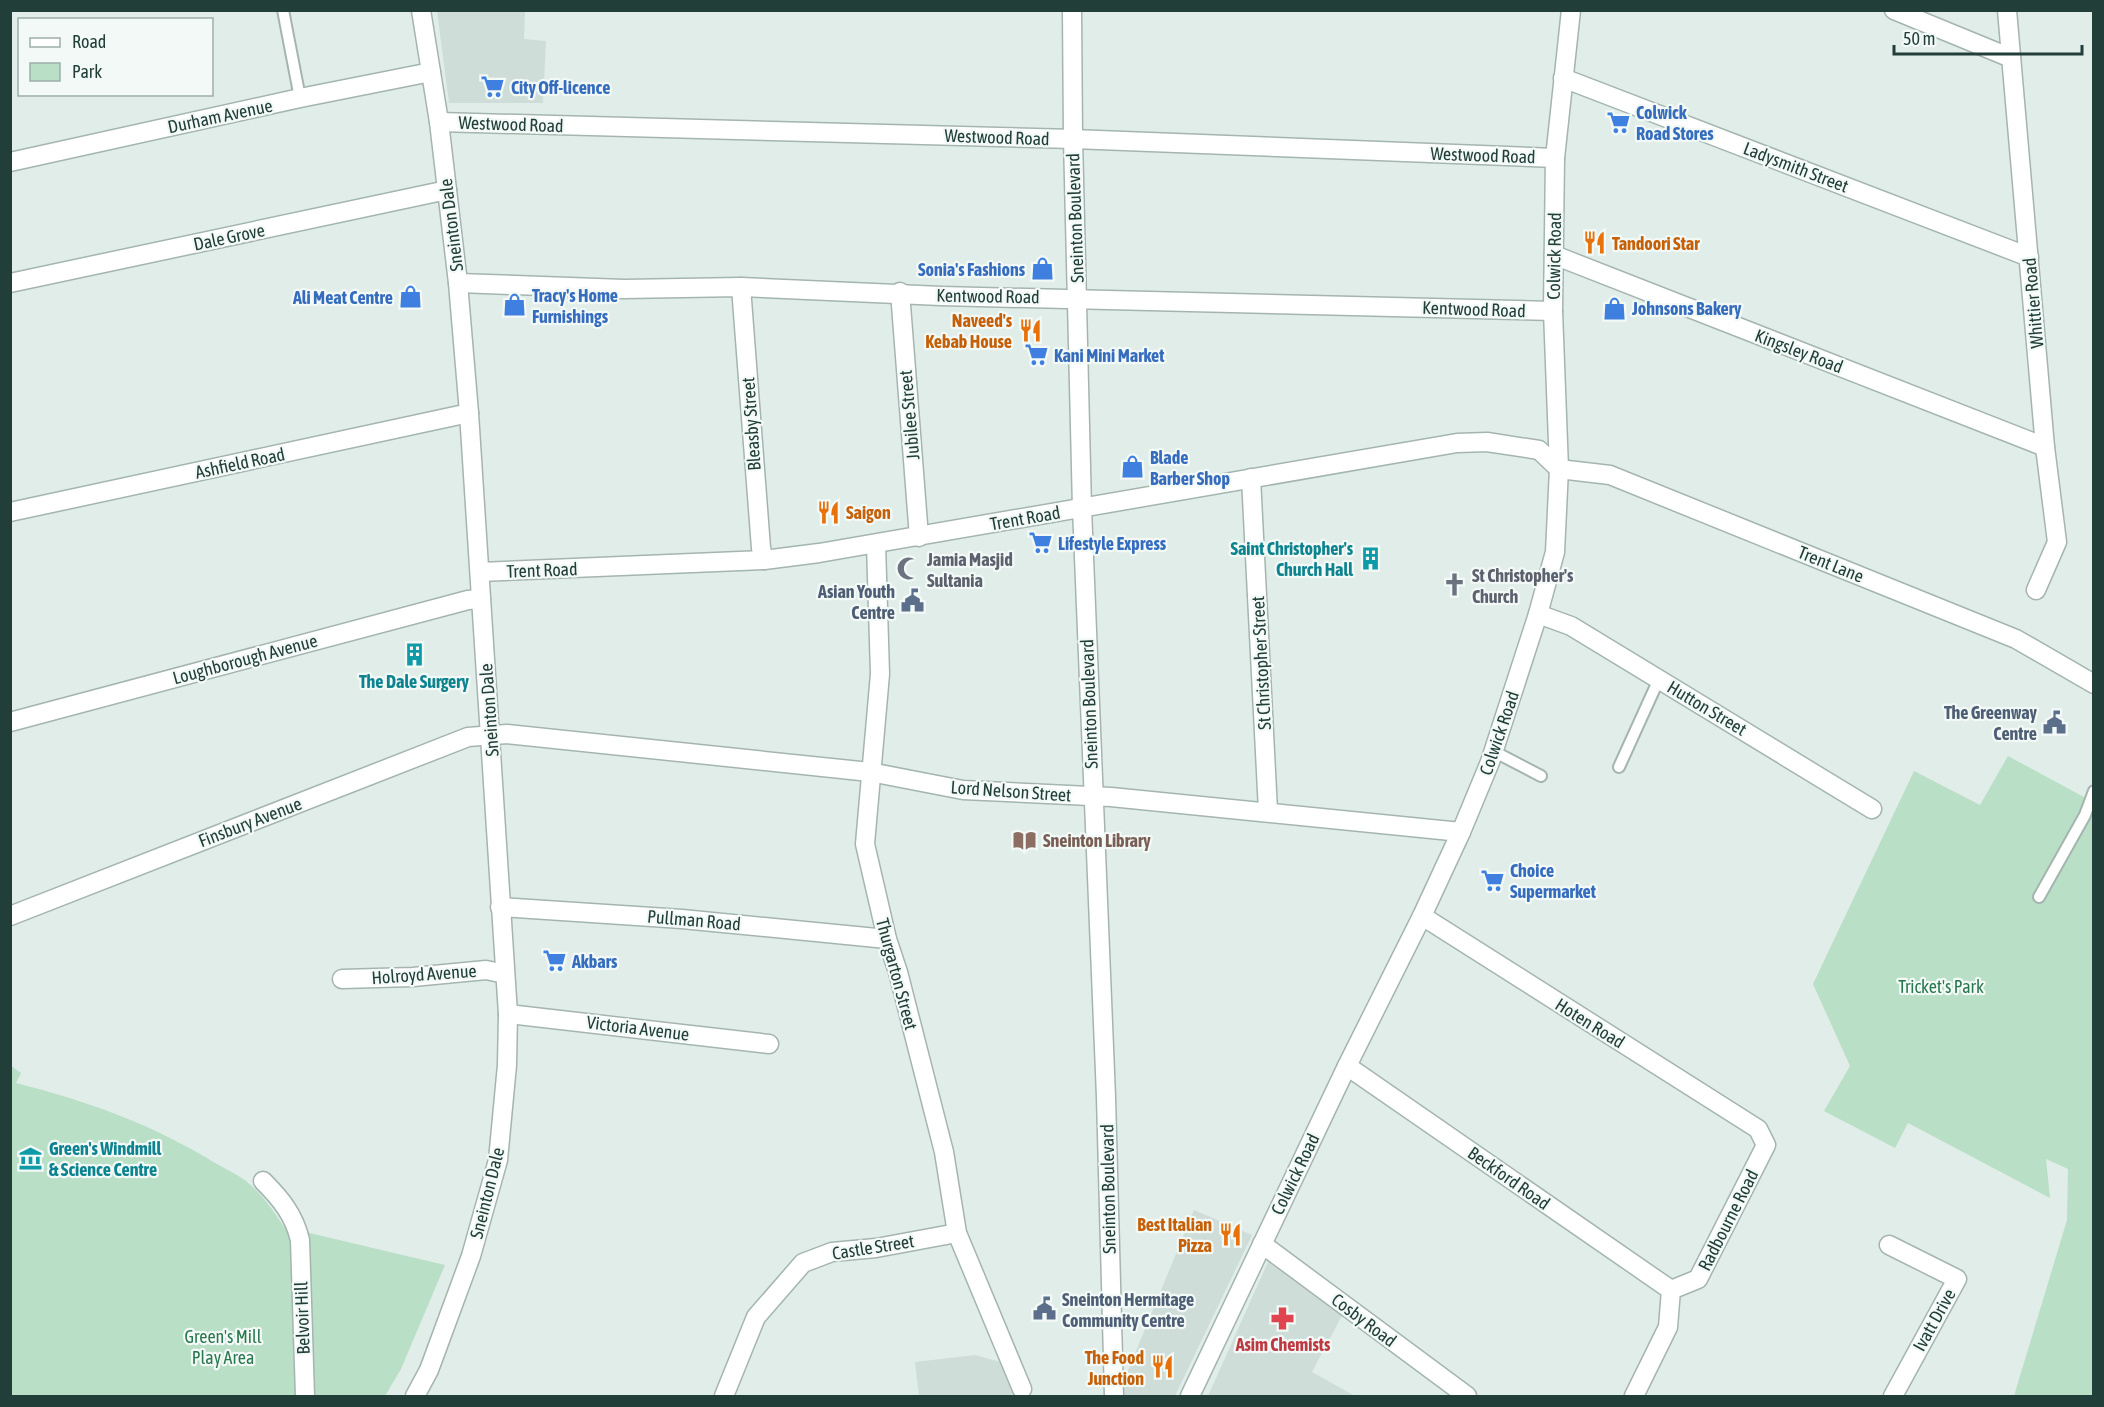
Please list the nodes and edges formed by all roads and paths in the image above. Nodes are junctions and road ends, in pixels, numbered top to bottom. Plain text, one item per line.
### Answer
1 (283, 10) edge
2 (421, 10) edge
3 (1072, 10) edge
4 (1571, 10) edge
5 (1894, 10) edge
6 (2007, 10) edge
7 (2010, 58) junction
8 (431, 72) junction
9 (1563, 78) junction
10 (300, 98) junction
11 (439, 122) junction
12 (1073, 139) junction
13 (1555, 158) junction
14 (10, 162) edge
15 (447, 190) junction
16 (1554, 255) junction
17 (2029, 257) junction
18 (10, 283) edge
19 (458, 283) junction
20 (741, 287) junction
21 (900, 292) junction
22 (1077, 298) junction
23 (1554, 311) junction
24 (469, 413) junction
25 (2045, 447) junction
26 (1559, 469) junction
27 (1251, 478) junction
28 (1082, 508) junction
29 (10, 512) edge
30 (919, 537) junction
31 (876, 544) junction
32 (764, 560) junction
33 (480, 572) junction
34 (2036, 590) dead end
35 (481, 599) junction
36 (1538, 614) junction
37 (1659, 679) junction
38 (2094, 684) edge
39 (10, 722) edge
40 (491, 736) junction
41 (1493, 751) junction
42 (1619, 768) dead end
43 (870, 772) junction
44 (1541, 776) dead end
45 (2094, 791) edge
46 (1092, 797) junction
47 (1872, 809) dead end
48 (1268, 811) junction
49 (1461, 832) junction
50 (2038, 897) dead end
51 (500, 907) junction
52 (10, 916) edge
53 (1422, 916) junction
54 (887, 939) junction
55 (506, 974) junction
56 (342, 979) dead end
57 (508, 1014) junction
58 (769, 1044) dead end
59 (1347, 1066) junction
60 (1758, 1129) joint
61 (263, 1181) dead end
62 (957, 1233) junction
63 (1262, 1244) junction
64 (1889, 1245) dead end
65 (1671, 1290) junction
66 (1022, 1389) dead end
67 (305, 1396) edge
68 (415, 1396) edge
69 (724, 1396) edge
70 (1114, 1396) edge
71 (1190, 1396) edge
72 (1467, 1396) edge
73 (1634, 1396) edge
74 (1893, 1396) edge

1 - 10 lane
2 - 8 street, Sneinton Dale
3 - 12 street, Sneinton Boulevard
4 - 9 street, Colwick Road
5 - 7 street
6 - 7 street, Whittier Road
7 - 17 street, Whittier Road
8 - 10 street, Durham Avenue
8 - 11 street, Sneinton Dale
9 - 13 street, Colwick Road
9 - 17 street, Ladysmith Street
10 - 14 street, Durham Avenue
11 - 12 street, Westwood Road
11 - 15 street, Sneinton Dale
12 - 13 street, Westwood Road
12 - 22 street, Sneinton Boulevard
13 - 16 street, Colwick Road
15 - 18 street, Dale Grove
15 - 19 street, Sneinton Dale
16 - 23 street, Colwick Road
16 - 25 street, Kingsley Road
17 - 25 street, Whittier Road
19 - 20 street, Kentwood Road
19 - 24 street, Sneinton Dale
20 - 21 street, Kentwood Road
20 - 32 street, Bleasby Street
21 - 22 street, Kentwood Road
21 - 30 street, Jubilee Street
22 - 23 street, Kentwood Road
22 - 28 street, Sneinton Boulevard
23 - 26 street, Colwick Road
24 - 29 street, Ashfield Road
24 - 33 street, Sneinton Dale
25 - 34 street, Whittier Road
26 - 27 street, Trent Road
26 - 36 street, Colwick Road
26 - 38 street, Trent Lane
27 - 28 street, Trent Road
27 - 48 street, St Christopher Street
28 - 30 street, Trent Road
28 - 46 street, Sneinton Boulevard
30 - 31 street, Trent Road
31 - 32 street, Trent Road
31 - 43 street, Thurgarton Street
32 - 33 street, Trent Road
33 - 35 street, Sneinton Dale
35 - 39 street, Loughborough Avenue
35 - 40 street, Sneinton Dale
36 - 37 street, Hutton Street
36 - 41 street, Colwick Road
37 - 42 lane
37 - 47 street, Hutton Street
40 - 43 street, Lord Nelson Street
40 - 51 street, Sneinton Dale
40 - 52 street, Finsbury Avenue
41 - 44 lane
41 - 49 street, Colwick Road
43 - 46 street, Lord Nelson Street
43 - 54 street, Thurgarton Street
45 - 50 lane
46 - 48 street, Lord Nelson Street
46 - 70 street, Sneinton Boulevard
48 - 49 street, Lord Nelson Street
49 - 53 street, Colwick Road
51 - 54 street, Pullman Road
51 - 55 street, Sneinton Dale
53 - 59 street, Colwick Road
53 - 60 street, Hoten Road
54 - 62 street, Thurgarton Street
55 - 56 street, Holroyd Avenue
55 - 57 street, Sneinton Dale
57 - 58 street, Victoria Avenue
57 - 68 street, Sneinton Dale
59 - 63 street, Colwick Road
59 - 65 street, Beckford Road
60 - 65 street, Radbourne Road
61 - 67 street, Belvoir Hill
62 - 66 street, Thurgarton Street
62 - 69 street, Castle Street
63 - 71 street, Colwick Road
63 - 72 street, Cosby Road
64 - 74 street, Ivatt Drive
65 - 73 street

